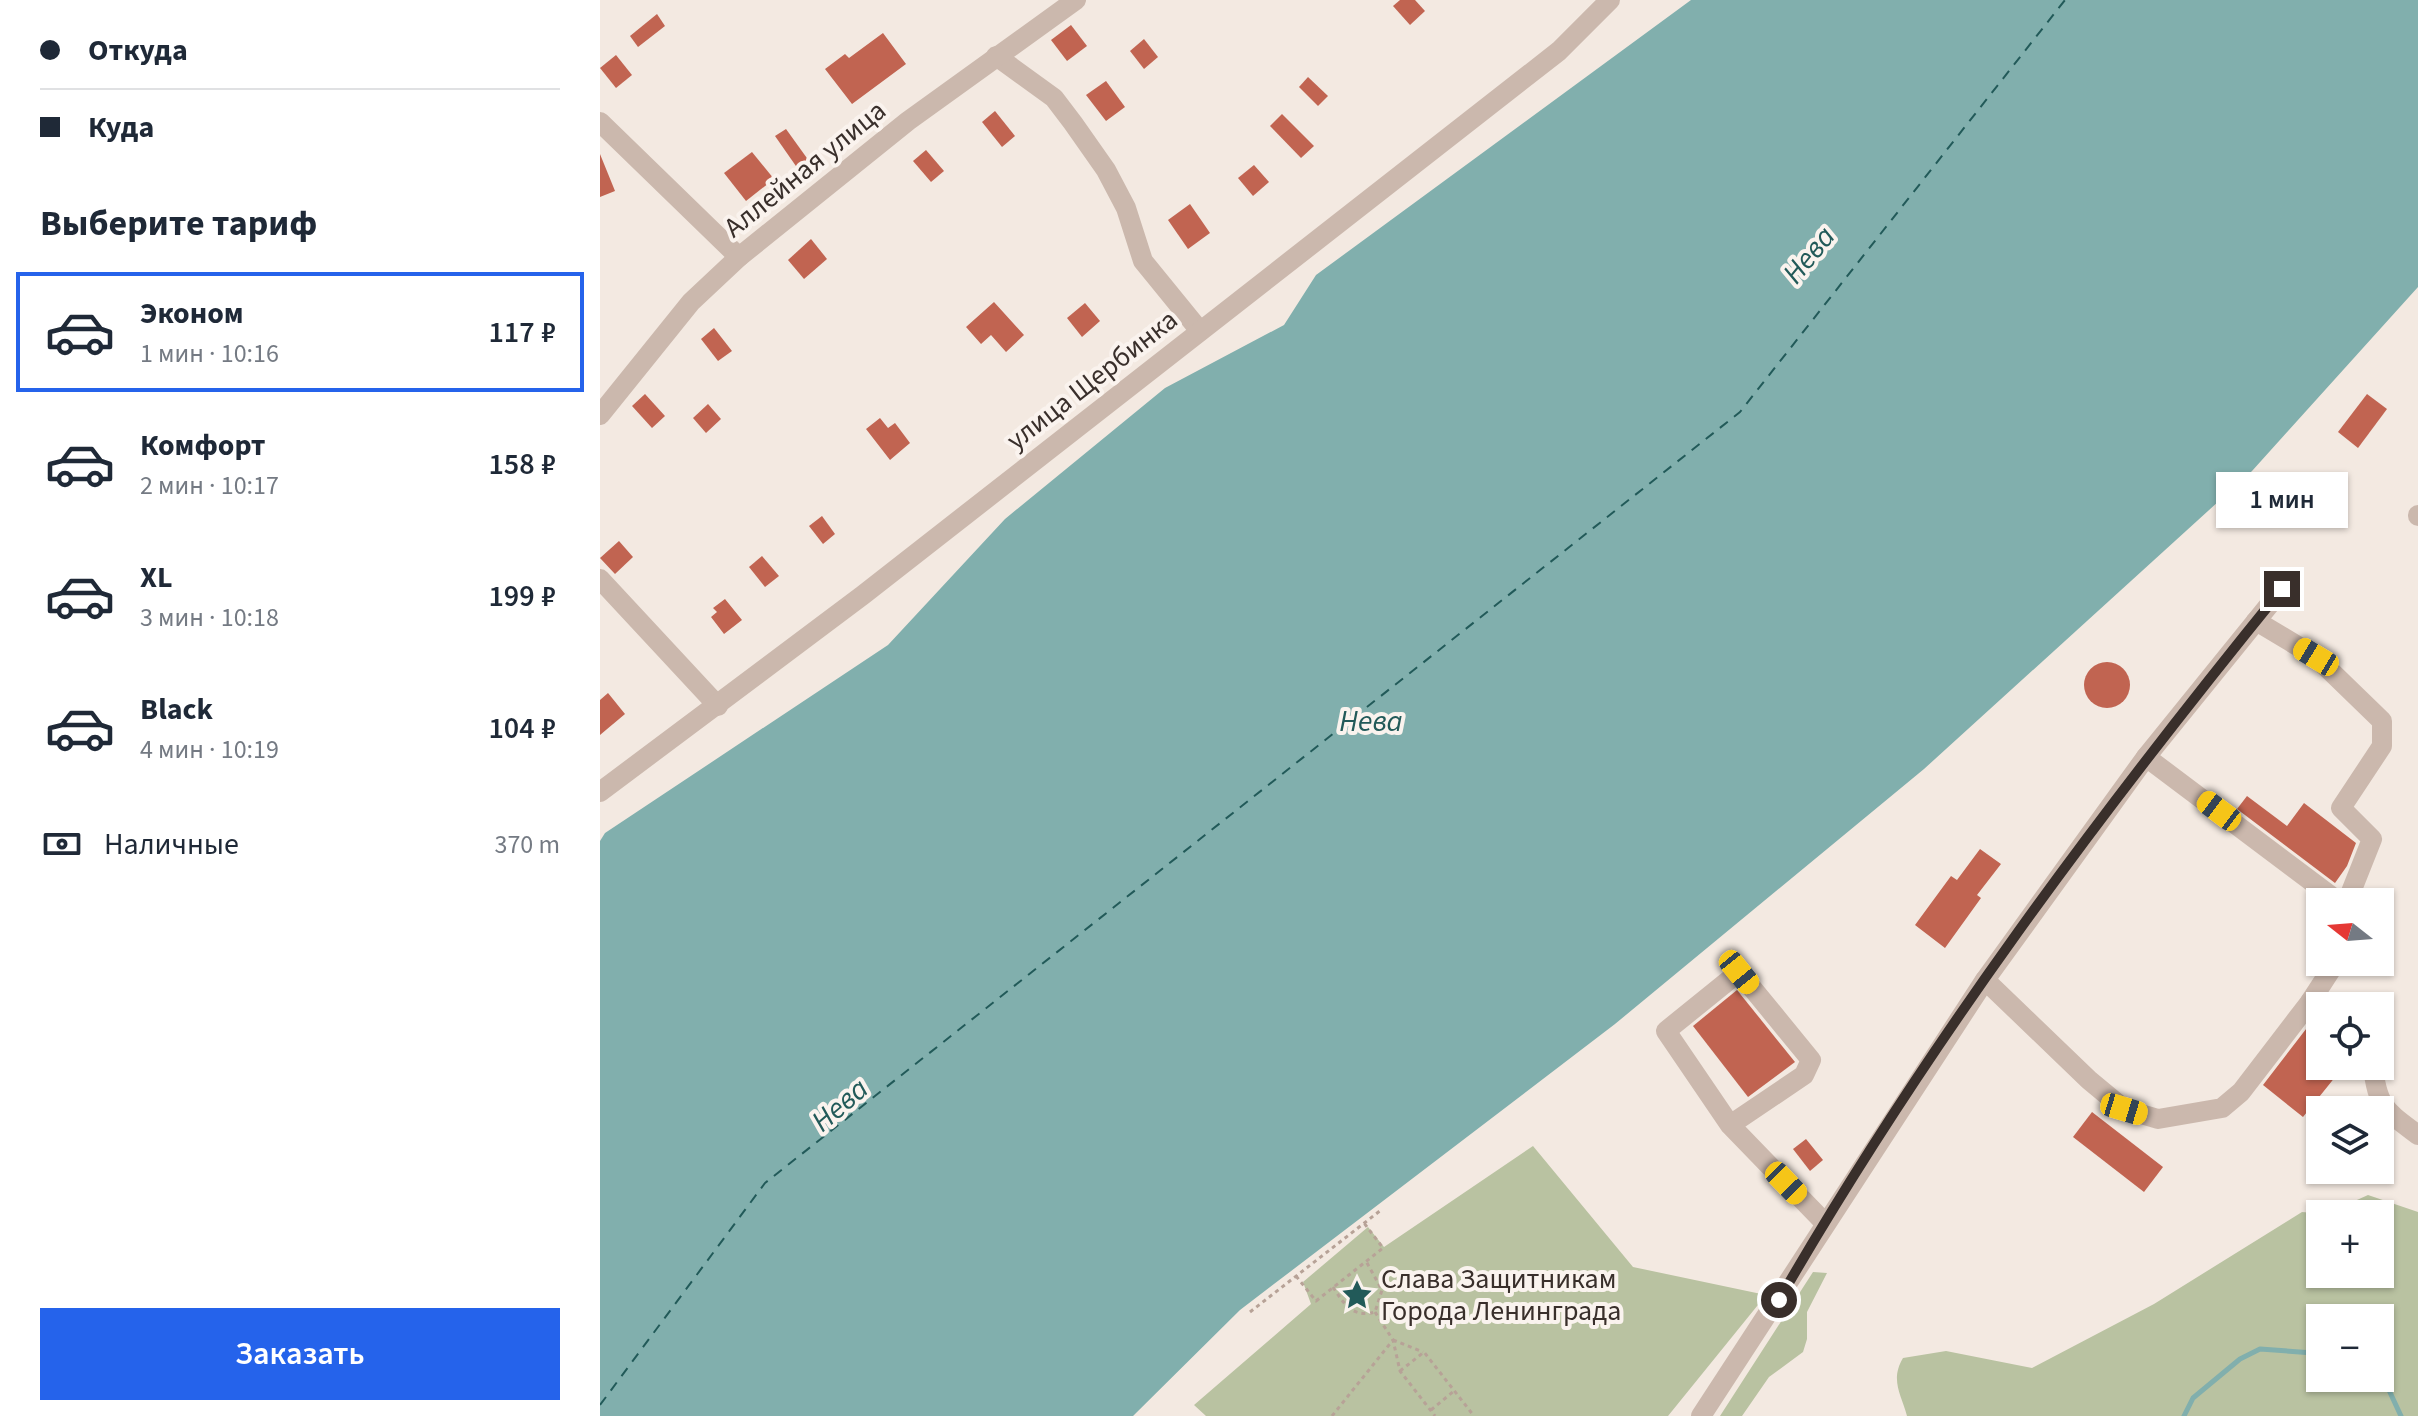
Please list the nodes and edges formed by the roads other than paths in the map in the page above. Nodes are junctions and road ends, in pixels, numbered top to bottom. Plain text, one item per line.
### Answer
1 (1076, 0) edge
2 (1610, 0) edge
3 (996, 56) junction
4 (600, 122) edge
5 (739, 257) junction
6 (1200, 331) junction
7 (600, 415) edge
8 (600, 579) edge
9 (2282, 589) dead end
10 (2256, 621) junction
11 (718, 706) junction
12 (2146, 757) junction
13 (600, 792) edge
14 (2320, 888) edge
15 (2353, 888) edge
16 (1985, 980) junction
17 (2306, 1016) edge
18 (2374, 1080) edge
19 (1730, 1125) junction
20 (2418, 1135) edge
21 (1824, 1222) junction
22 (1701, 1416) edge

1 - 3 street, Аллейная улица
2 - 6 street, улица Щербинка
3 - 5 street, Аллейная улица
3 - 6 street
4 - 5 street
5 - 7 street, Аллейная улица
6 - 11 street, улица Щербинка
8 - 11 street
9 - 10 street
10 - 12 street
10 - 15 street
11 - 13 street, улица Щербинка
12 - 14 street
12 - 16 street
16 - 17 street
16 - 21 street
18 - 20 street
19 - 19 street
19 - 21 street
21 - 22 street

